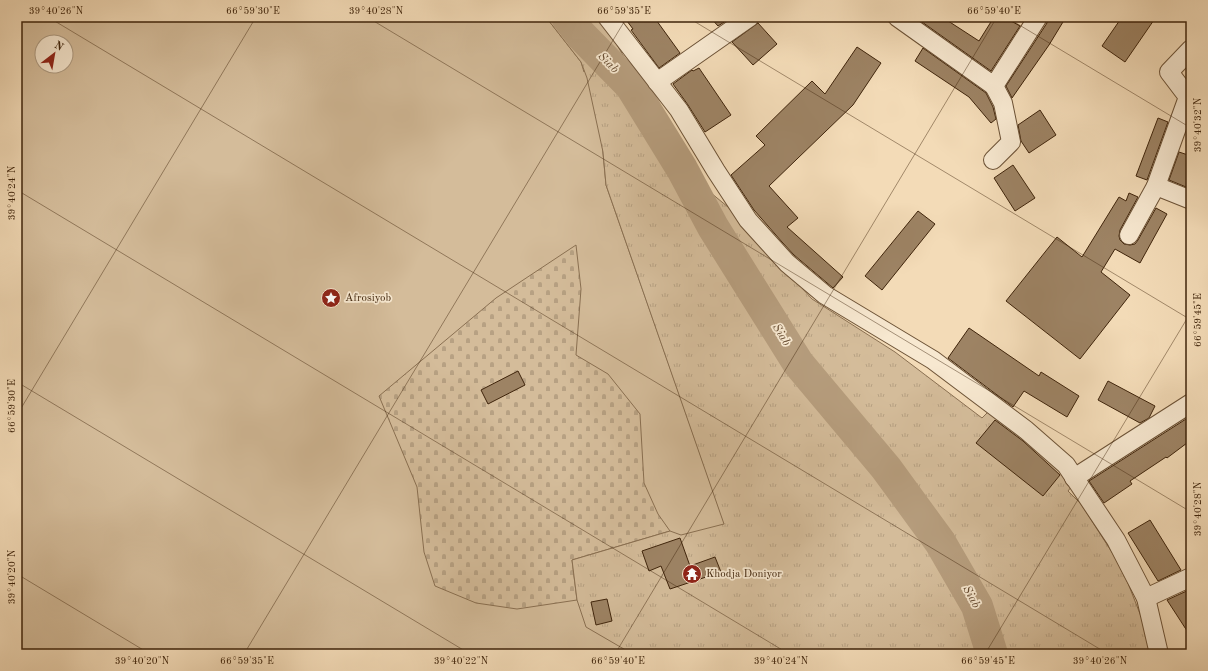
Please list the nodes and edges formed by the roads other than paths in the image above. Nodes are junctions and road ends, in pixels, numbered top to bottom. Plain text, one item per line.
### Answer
1 (607, 17) edge
2 (750, 17) edge
3 (897, 17) edge
4 (1038, 17) edge
5 (1191, 49) edge
6 (656, 82) junction
7 (994, 86) junction
8 (993, 160) dead end
9 (1156, 186) junction
10 (1191, 200) edge
11 (1129, 235) dead end
12 (1191, 403) edge
13 (1074, 478) junction
14 (1191, 576) edge
15 (1146, 598) junction
16 (1159, 654) edge

1 - 6 street
2 - 6 street
3 - 7 street
4 - 7 street
5 - 9 street
6 - 13 street
7 - 8 street
9 - 10 street
9 - 11 street
12 - 13 street
13 - 15 street
14 - 15 street
15 - 16 street

